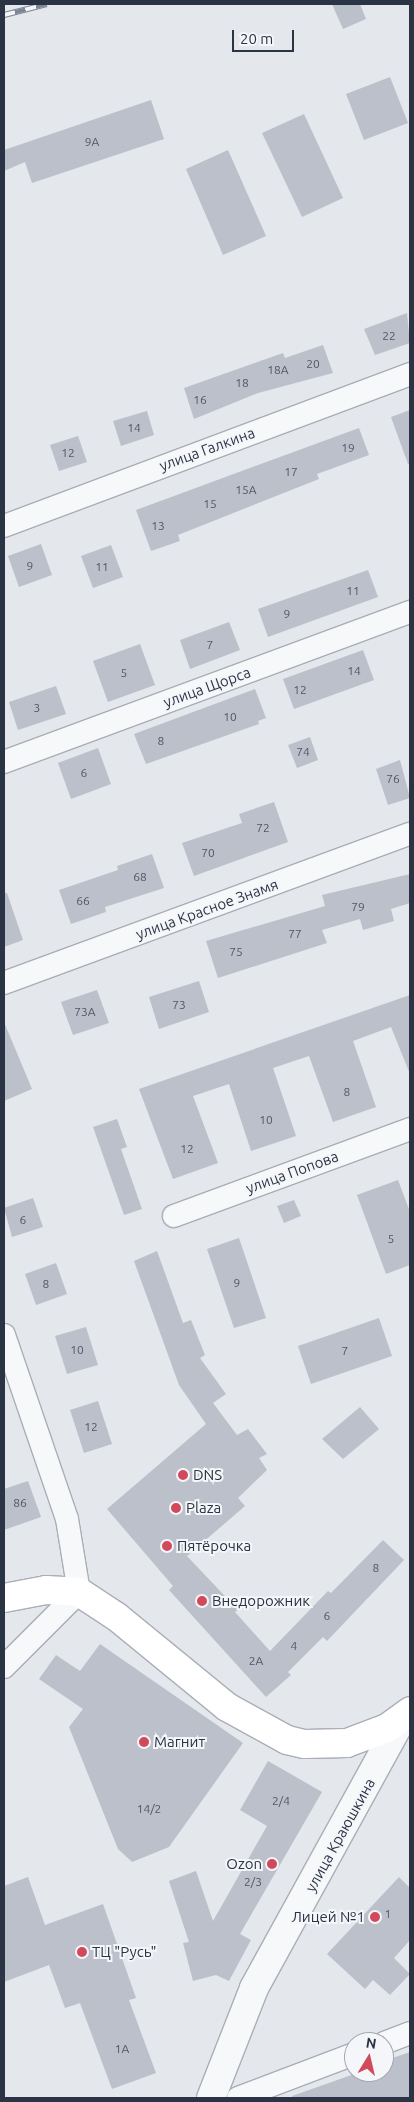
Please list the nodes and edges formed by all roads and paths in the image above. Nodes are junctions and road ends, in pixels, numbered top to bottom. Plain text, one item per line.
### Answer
1 (410, 374) edge
2 (4, 526) edge
3 (410, 612) edge
4 (4, 762) edge
5 (410, 834) edge
6 (4, 983) edge
7 (410, 1129) edge
8 (174, 1216) dead end
9 (4, 1335) edge
10 (79, 1592) junction
11 (4, 1598) edge
12 (4, 1667) edge
13 (407, 1714) edge
14 (410, 2033) edge
15 (394, 2039) edge
16 (344, 2058) edge
17 (211, 2098) edge
18 (238, 2098) edge

1 - 2 street, улица Галкина
3 - 4 street, улица Щорса
5 - 6 street, улица Красное Знамя
7 - 8 street, улица Попова
9 - 10 street
10 - 11 main road
10 - 12 street
10 - 13 main road
13 - 17 street, улица Краюшкина
14 - 15 street
16 - 18 street

